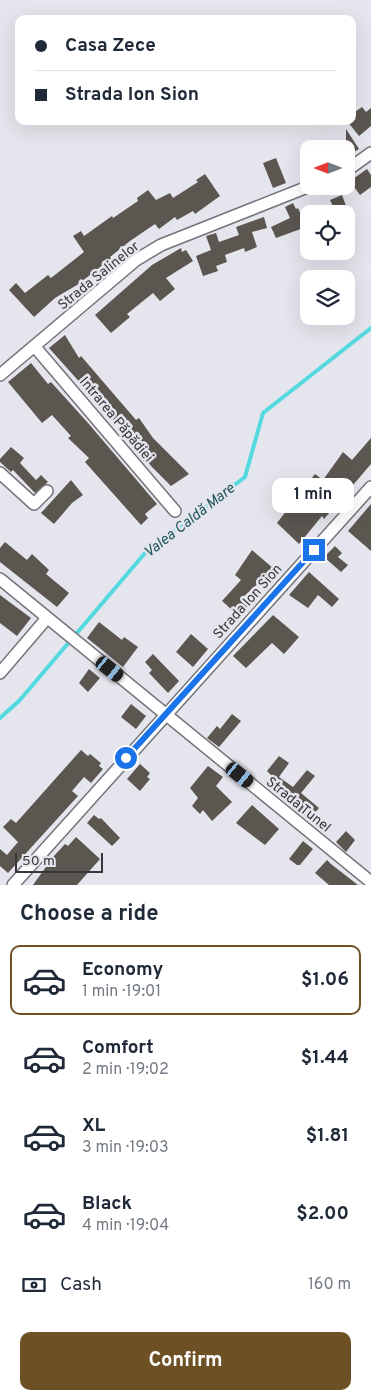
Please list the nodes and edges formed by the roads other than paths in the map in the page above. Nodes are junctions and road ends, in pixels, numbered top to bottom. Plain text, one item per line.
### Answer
1 (371, 153) edge
2 (355, 165) edge
3 (300, 190) edge
4 (35, 347) junction
5 (0, 374) edge
6 (0, 473) edge
7 (371, 487) edge
8 (47, 491) dead end
9 (175, 511) dead end
10 (0, 579) edge
11 (48, 618) junction
12 (0, 673) edge
13 (165, 714) junction
14 (371, 882) edge
15 (13, 885) edge

1 - 2 street
3 - 4 street, Strada Salinelor
4 - 5 street, Strada Salinelor
4 - 9 street, Intrarea Păpădiei
6 - 8 street
7 - 13 street, Strada Ion Sion
10 - 11 street, Strada Tunel
11 - 12 street
11 - 13 street, Strada Tunel
13 - 14 street, Strada Tunel
13 - 15 street, Strada Ion Sion

